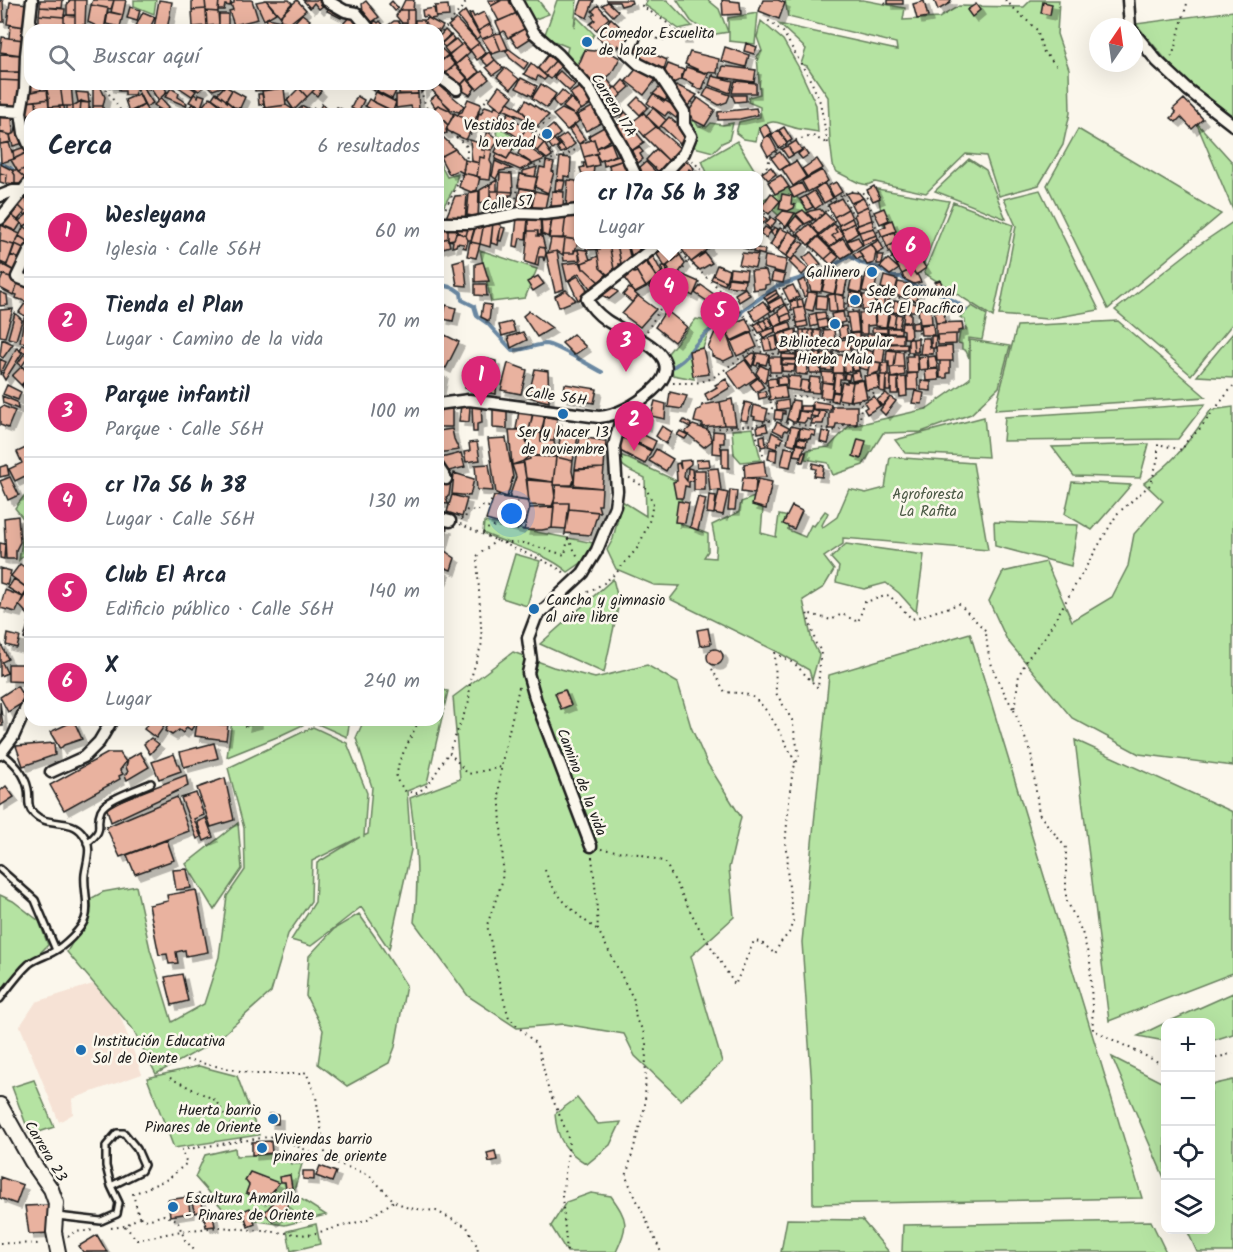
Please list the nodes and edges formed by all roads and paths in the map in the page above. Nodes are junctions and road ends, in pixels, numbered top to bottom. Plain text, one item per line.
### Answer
1 (32, 0) edge
2 (326, 0) edge
3 (468, 0) edge
4 (516, 0) edge
5 (646, 0) edge
6 (1005, 0) edge
7 (1128, 0) edge
8 (1188, 0) edge
9 (765, 18) dead end
10 (1129, 18) edge
11 (29, 24) edge
12 (364, 24) edge
13 (444, 30) edge
14 (634, 39) joint
15 (1143, 43) edge
16 (720, 64) dead end
17 (1056, 65) dead end
18 (1163, 66) junction
19 (444, 80) edge
20 (25, 90) edge
21 (90, 90) edge
22 (106, 90) edge
23 (421, 90) edge
24 (457, 90) dead end
25 (490, 95) dead end
26 (90, 108) edge
27 (119, 108) edge
28 (427, 108) edge
29 (0, 111) edge
30 (21, 112) junction
31 (684, 112) junction
32 (549, 120) dead end
33 (1233, 125) edge
34 (444, 126) edge
35 (24, 133) edge
36 (466, 146) junction
37 (577, 149) dead end
38 (684, 153) junction
39 (555, 158) junction
40 (634, 171) edge
41 (668, 171) edge
42 (702, 171) edge
43 (763, 171) edge
44 (24, 188) edge
45 (21, 191) junction
46 (843, 194) junction
47 (0, 196) edge
48 (827, 210) junction
49 (444, 211) edge
50 (574, 211) edge
51 (763, 213) edge
52 (499, 217) junction
53 (0, 219) edge
54 (444, 221) edge
55 (856, 224) dead end
56 (839, 228) dead end
57 (796, 234) junction
58 (652, 249) edge
59 (679, 249) edge
60 (823, 259) dead end
61 (688, 261) junction
62 (24, 262) edge
63 (893, 262) dead end
64 (835, 269) dead end
65 (24, 280) edge
66 (779, 288) dead end
67 (787, 303) junction
68 (846, 309) junction
69 (753, 325) junction
70 (798, 328) junction
71 (642, 339) junction
72 (886, 347) junction
73 (762, 351) junction
74 (799, 353) junction
75 (918, 353) junction
76 (769, 354) junction
77 (935, 354) dead end
78 (818, 374) dead end
79 (769, 375) junction
80 (661, 383) junction
81 (1233, 386) edge
82 (768, 399) junction
83 (861, 402) junction
84 (444, 403) edge
85 (628, 408) junction
86 (767, 420) junction
87 (753, 425) junction
88 (701, 426) dead end
89 (765, 461) dead end
90 (444, 476) edge
91 (446, 479) dead end
92 (444, 520) edge
93 (450, 521) junction
94 (513, 526) dead end
95 (525, 526) dead end
96 (561, 531) dead end
97 (483, 533) junction
98 (568, 538) junction
99 (497, 540) junction
100 (502, 543) junction
101 (580, 563) dead end
102 (569, 576) dead end
103 (712, 669) dead end
104 (528, 673) junction
105 (1014, 710) junction
106 (24, 712) edge
107 (108, 726) edge
108 (416, 726) edge
109 (449, 752) junction
110 (1, 754) edge
111 (796, 764) junction
112 (501, 767) junction
113 (51, 772) dead end
114 (151, 783) dead end
115 (87, 843) junction
116 (591, 846) junction
117 (0, 869) edge
118 (545, 870) dead end
119 (598, 930) junction
120 (56, 950) junction
121 (0, 999) edge
122 (1233, 1053) edge
123 (1215, 1058) edge
124 (186, 1060) dead end
125 (1161, 1063) edge
126 (170, 1078) dead end
127 (0, 1105) edge
128 (242, 1141) junction
129 (326, 1159) junction
130 (111, 1186) junction
131 (394, 1201) junction
132 (56, 1215) junction
133 (140, 1217) junction
134 (125, 1226) junction
135 (107, 1228) dead end
136 (98, 1230) dead end
137 (181, 1232) junction
138 (0, 1243) edge
139 (60, 1247) edge
140 (196, 1252) edge
141 (478, 1252) edge
142 (567, 1252) edge
143 (661, 1252) edge

1 - 11 street
2 - 12 street
3 - 13 path
4 - 40 street, Carrera 17A
5 - 14 path
6 - 17 path
7 - 10 street
8 - 18 path
9 - 43 path
14 - 31 street
15 - 18 street
16 - 31 path
18 - 33 street
19 - 24 street
20 - 30 street
21 - 26 path
22 - 27 path
23 - 28 path
25 - 36 path
29 - 30 street
30 - 35 street
31 - 38 street
32 - 39 path
34 - 36 path
36 - 49 path
37 - 39 path
38 - 41 street
38 - 42 path
39 - 52 path
44 - 45 street
45 - 47 street
45 - 53 street
46 - 48 path
46 - 55 path
46 - 63 path
48 - 56 path
48 - 57 path
50 - 52 street, Calle 57
51 - 57 path
52 - 54 street, Calle 57
57 - 60 path
58 - 71 street
59 - 61 path
61 - 69 path
61 - 71 path
62 - 65 street
64 - 68 path
66 - 67 path
67 - 69 path
67 - 70 path
68 - 70 path
68 - 75 path
69 - 73 path
70 - 74 path
71 - 80 street
72 - 74 path
72 - 75 path
72 - 83 path
73 - 76 path
73 - 80 path
74 - 76 path
75 - 77 path
76 - 79 path
78 - 79 path
79 - 82 path
80 - 85 street, Calle 56H
81 - 105 path
82 - 83 path
82 - 86 path
83 - 86 path
84 - 85 street, Calle 56H
85 - 104 street, Camino de la vida
86 - 87 path
87 - 88 path
87 - 89 path
90 - 91 street
92 - 93 street
93 - 94 path
93 - 97 path
95 - 97 path
96 - 98 path
97 - 99 path
98 - 100 path
98 - 101 path
99 - 100 path
99 - 109 path
100 - 102 path
103 - 111 path
104 - 112 path
104 - 116 street, Camino de la vida
105 - 111 path
105 - 125 path
106 - 110 street
107 - 113 street
108 - 109 path
109 - 112 path
110 - 115 lane
111 - 116 path
112 - 142 path
114 - 115 lane
115 - 120 lane
116 - 119 path, Camino de la vida
117 - 120 lane
118 - 119 path
119 - 143 path, Camino de la vida
120 - 121 lane
122 - 123 path
124 - 129 path
126 - 128 path
127 - 132 street, Carrera 23
128 - 129 path
128 - 133 path
129 - 131 path
130 - 130 lane
130 - 132 lane
131 - 137 path
131 - 141 path
132 - 139 street, Carrera 23
133 - 134 path
133 - 137 path
134 - 135 path
134 - 137 path
136 - 139 path
137 - 140 path
138 - 139 path

